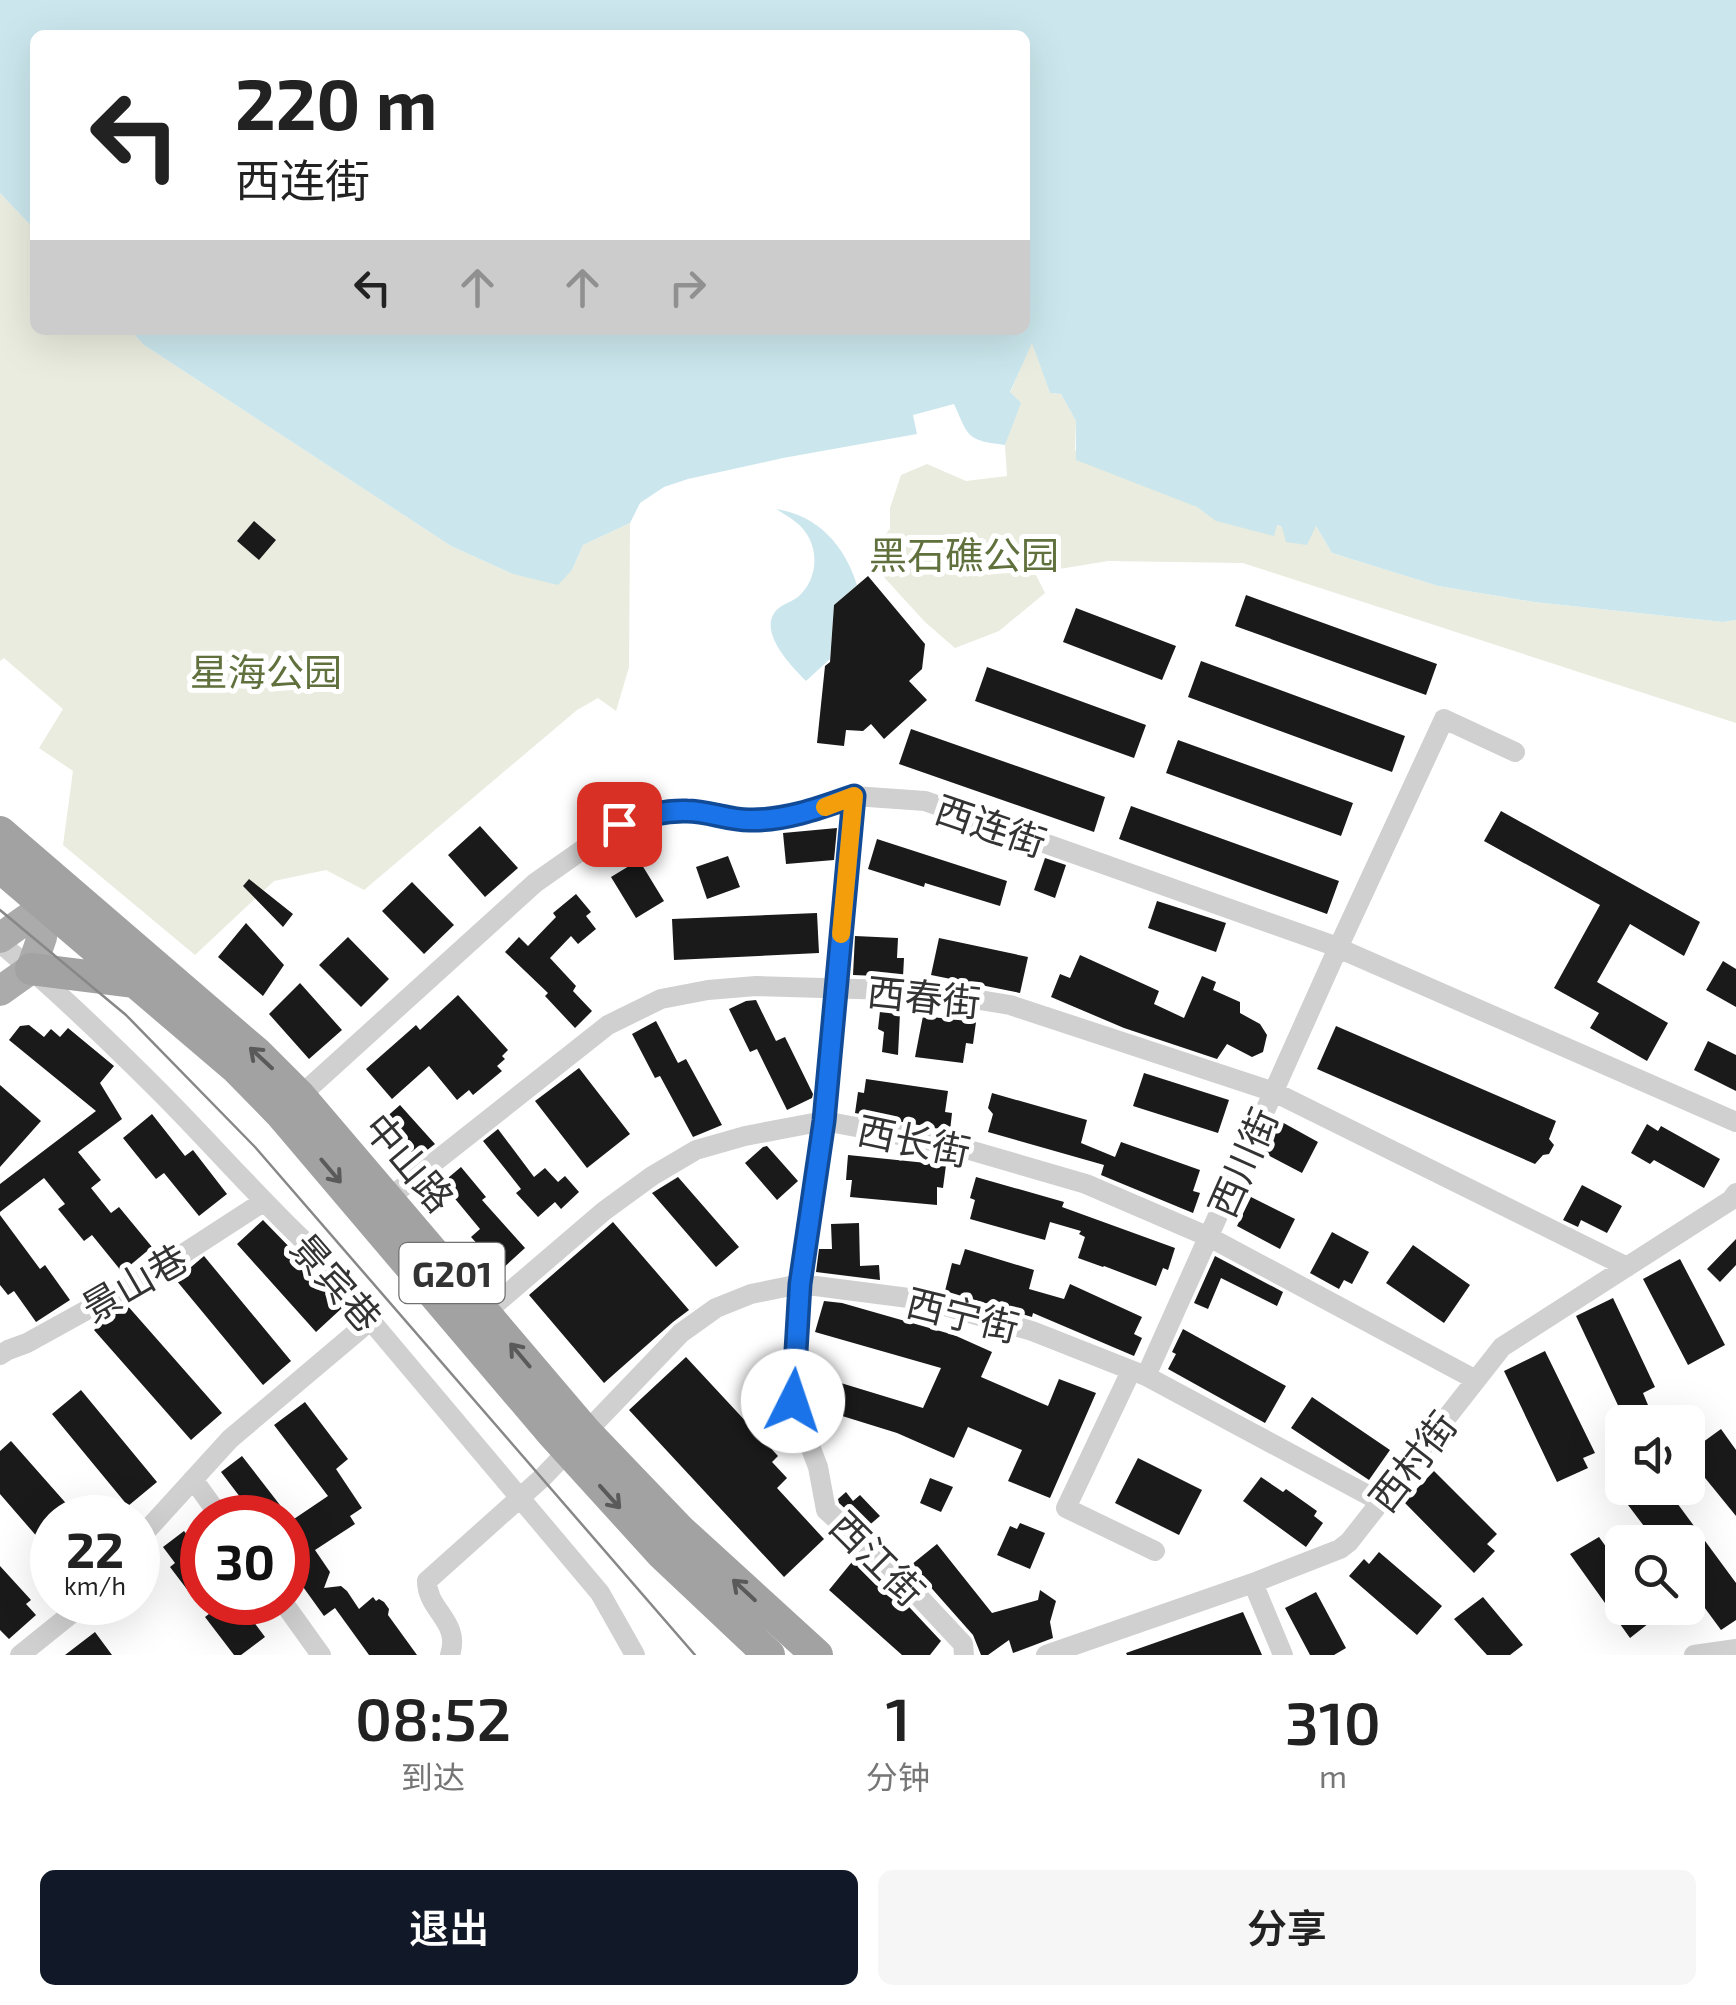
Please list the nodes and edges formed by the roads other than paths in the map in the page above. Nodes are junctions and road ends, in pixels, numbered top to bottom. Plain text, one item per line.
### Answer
1 (1515, 752) dead end
2 (854, 796) junction
3 (0, 832) edge
4 (0, 868) edge
5 (45, 871) junction
6 (79, 900) junction
7 (45, 906) junction
8 (0, 940) edge
9 (1338, 948) junction
10 (31, 969) junction
11 (135, 982) junction
12 (836, 988) junction
13 (0, 990) edge
14 (1274, 1092) junction
15 (300, 1096) junction
16 (824, 1121) junction
17 (1736, 1122) edge
18 (1736, 1193) edge
19 (388, 1198) junction
20 (264, 1202) junction
21 (1209, 1236) junction
22 (1627, 1267) junction
23 (800, 1284) junction
24 (485, 1313) junction
25 (371, 1320) junction
26 (0, 1355) edge
27 (1139, 1374) junction
28 (1476, 1380) junction
29 (577, 1441) junction
30 (193, 1478) junction
31 (205, 1495) edge
32 (521, 1497) junction
33 (1380, 1502) junction
34 (160, 1515) edge
35 (1155, 1550) dead end
36 (1253, 1582) junction
37 (65, 1625) edge
38 (299, 1625) edge
39 (44, 1647) edge
40 (1736, 1649) edge
41 (20, 1655) edge
42 (321, 1655) edge
43 (450, 1655) edge
44 (635, 1655) edge
45 (769, 1655) edge
46 (817, 1655) edge
47 (964, 1655) edge
48 (1046, 1655) edge
49 (1284, 1655) edge
50 (1694, 1655) edge

1 - 9 street, 西川街
2 - 9 street, 西连街
2 - 12 street, 西江街
2 - 15 street, 西连街
3 - 5 highway, 中山路 / G201
4 - 7 highway, 中山路 / G201
5 - 6 highway, 中山路 / G201
5 - 7 main road
6 - 7 main road
15 -> 6 highway, 中山路 / G201
7 - 8 main road
7 - 10 main road
7 - 11 highway, 中山路 / G201
8 - 10 street, 景宾巷
9 - 14 street, 西川街
9 - 17 street, 西连街
10 - 11 highway
10 - 13 main road
10 - 20 street, 景宾巷
11 -> 29 highway, 中山路 / G201
12 - 14 street, 西春街
12 - 16 street, 西江街
12 - 19 street, 西春街
14 - 21 street, 西川街
14 - 22 street, 西春街
15 - 19 highway, 中山路 / G201
16 - 21 street, 西长街
16 - 23 street, 西江街
16 - 24 street, 西长街
18 - 22 street, 西村街
19 - 24 highway, 中山路 / G201
20 - 25 street, 景宾巷
20 - 26 street, 景山巷
21 - 27 street, 西川街
21 - 28 street, 西长街
22 - 28 street, 西村街
23 - 27 street, 西宁街
23 - 29 street, 西宁街
23 - 47 street, 西江街
29 -> 24 highway, 中山路 / G201
25 - 30 street
25 - 32 street, 景宾巷
27 - 33 street, 西宁街
27 - 35 street, 西川街
28 - 33 street, 西村街
29 - 32 street, 西宁街
29 -> 45 highway, 中山路 / G201
46 -> 29 highway, 中山路 / G201
30 - 31 street
30 - 34 street
32 - 43 street, 西宁街
32 - 44 street, 景宾巷
33 - 36 street, 西村街
36 - 48 street, 西村街
36 - 49 street
37 - 39 street
38 - 42 street
39 - 41 street
40 - 50 street

